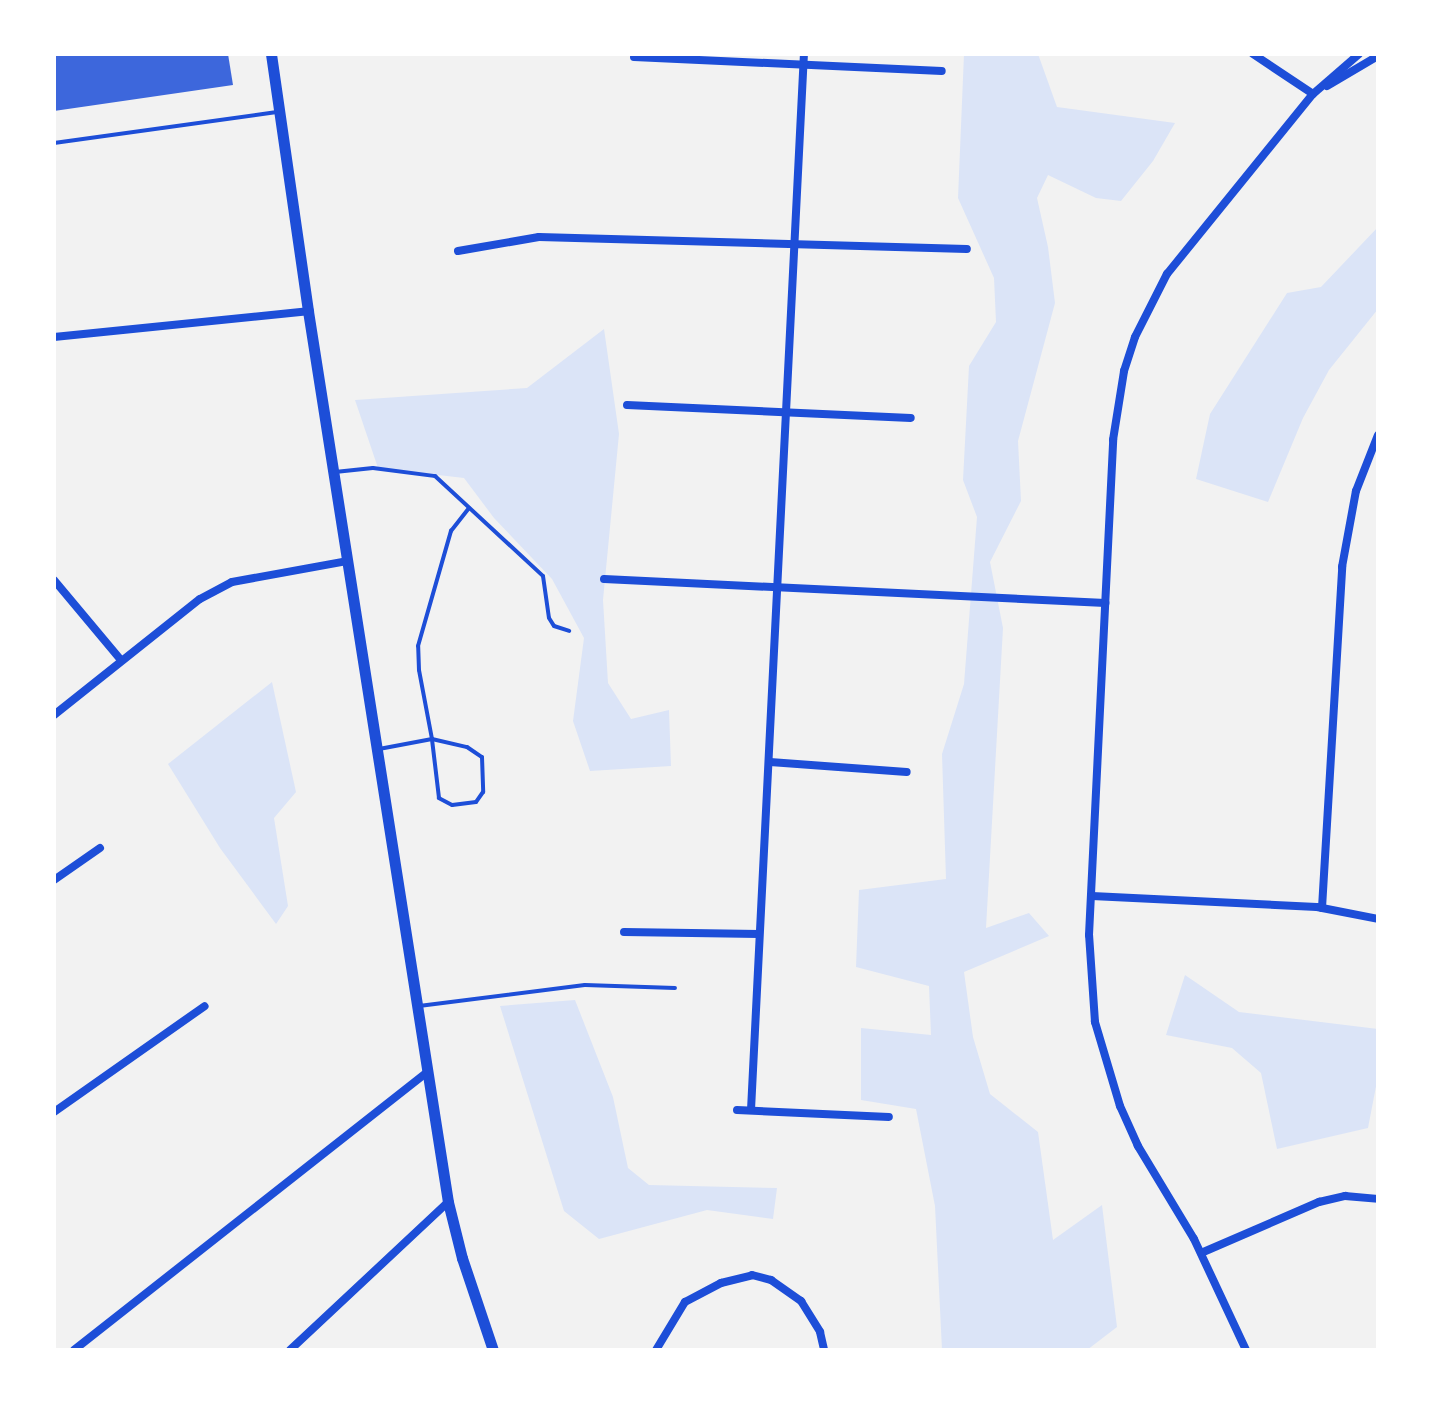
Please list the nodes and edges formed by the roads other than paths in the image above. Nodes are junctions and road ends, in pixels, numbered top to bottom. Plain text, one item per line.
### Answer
1 (271, 54) edge
2 (804, 54) edge
3 (1253, 54) edge
4 (1359, 54) edge
5 (1378, 56) edge
6 (634, 57) dead end
7 (804, 67) junction
8 (942, 71) dead end
9 (1313, 94) junction
10 (279, 111) junction
11 (54, 143) edge
12 (794, 241) junction
13 (967, 249) dead end
14 (458, 251) dead end
15 (308, 311) junction
16 (54, 337) edge
17 (627, 405) dead end
18 (785, 414) junction
19 (911, 418) dead end
20 (1378, 435) edge
21 (333, 473) junction
22 (469, 508) junction
23 (348, 561) junction
24 (604, 579) dead end
25 (54, 580) edge
26 (778, 589) junction
27 (1105, 603) junction
28 (569, 631) dead end
29 (121, 660) junction
30 (54, 715) edge
31 (432, 739) junction
32 (379, 749) junction
33 (770, 762) junction
34 (907, 772) dead end
35 (100, 848) dead end
36 (54, 880) edge
37 (1092, 896) junction
38 (1322, 908) junction
39 (1378, 919) edge
40 (624, 932) dead end
41 (759, 934) junction
42 (675, 988) dead end
43 (205, 1006) dead end
44 (419, 1006) junction
45 (429, 1071) junction
46 (737, 1110) dead end
47 (751, 1110) junction
48 (54, 1112) edge
49 (889, 1117) dead end
50 (1378, 1199) edge
51 (448, 1202) junction
52 (1201, 1253) junction
53 (74, 1350) edge
54 (290, 1350) edge
55 (493, 1350) edge
56 (656, 1350) edge
57 (824, 1350) edge
58 (1246, 1350) edge

1 - 10 street
2 - 7 street
3 - 9 street
4 - 9 street
5 - 9 street
6 - 7 street
7 - 8 street
7 - 12 street
9 - 27 street
10 - 11 lane
10 - 15 street
12 - 13 street
12 - 14 street
12 - 18 street
15 - 16 street
15 - 21 street
17 - 18 street
18 - 19 street
18 - 26 street
20 - 38 street
21 - 22 lane
21 - 23 street
22 - 28 lane
22 - 31 lane
23 - 29 street
23 - 32 street
24 - 26 street
25 - 29 street
26 - 27 street
26 - 33 street
27 - 37 street
29 - 30 street
31 - 31 lane
31 - 32 lane
32 - 44 street
33 - 34 street
33 - 41 street
35 - 36 street
37 - 38 street
37 - 52 street
38 - 39 street
40 - 41 street
41 - 47 street
42 - 44 lane
43 - 48 street
44 - 45 street
45 - 51 street
45 - 53 street
46 - 47 street
47 - 49 street
50 - 52 street
51 - 54 street
51 - 55 street
52 - 58 street
56 - 57 street

